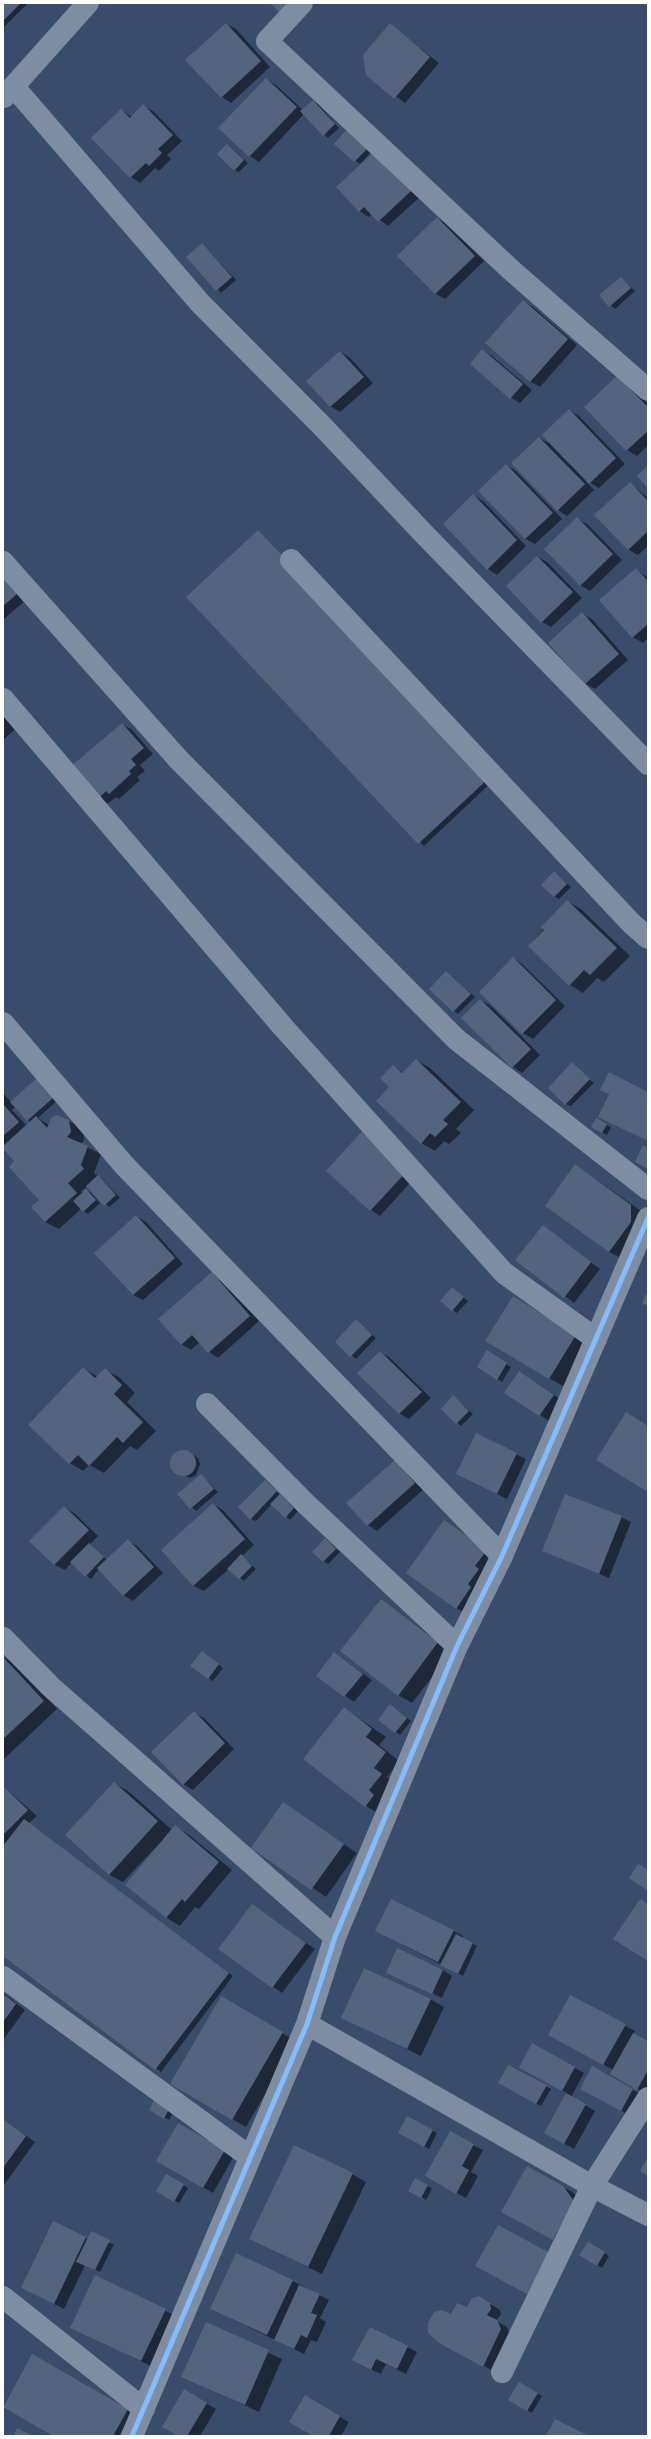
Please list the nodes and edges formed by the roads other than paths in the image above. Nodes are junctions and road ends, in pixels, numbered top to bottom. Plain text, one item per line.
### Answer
1 (88, 3) edge
2 (302, 3) edge
3 (9, 93) edge
4 (648, 390) edge
5 (291, 560) dead end
6 (3, 562) edge
7 (3, 699) edge
8 (648, 764) edge
9 (648, 938) edge
10 (3, 1023) edge
11 (648, 1189) edge
12 (648, 1218) edge
13 (596, 1339) junction
14 (207, 1404) dead end
15 (502, 1556) junction
16 (3, 1638) edge
17 (457, 1646) junction
18 (335, 1937) junction
19 (3, 1977) edge
20 (307, 2024) junction
21 (648, 2098) edge
22 (250, 2158) junction
23 (592, 2186) junction
24 (648, 2215) edge
25 (3, 2297) edge
26 (502, 2372) dead end
27 (144, 2409) junction
28 (132, 2436) edge

1 - 3 street
2 - 4 street
3 - 8 street
5 - 9 street
6 - 11 street
7 - 13 street
10 - 15 street
12 - 13 street
13 - 15 street
14 - 17 street
15 - 17 street
16 - 18 street
17 - 18 street
18 - 20 street
19 - 22 street
20 - 22 street
20 - 23 street
21 - 23 street
22 - 27 street
23 - 24 street
23 - 26 street
25 - 27 street
27 - 28 street

